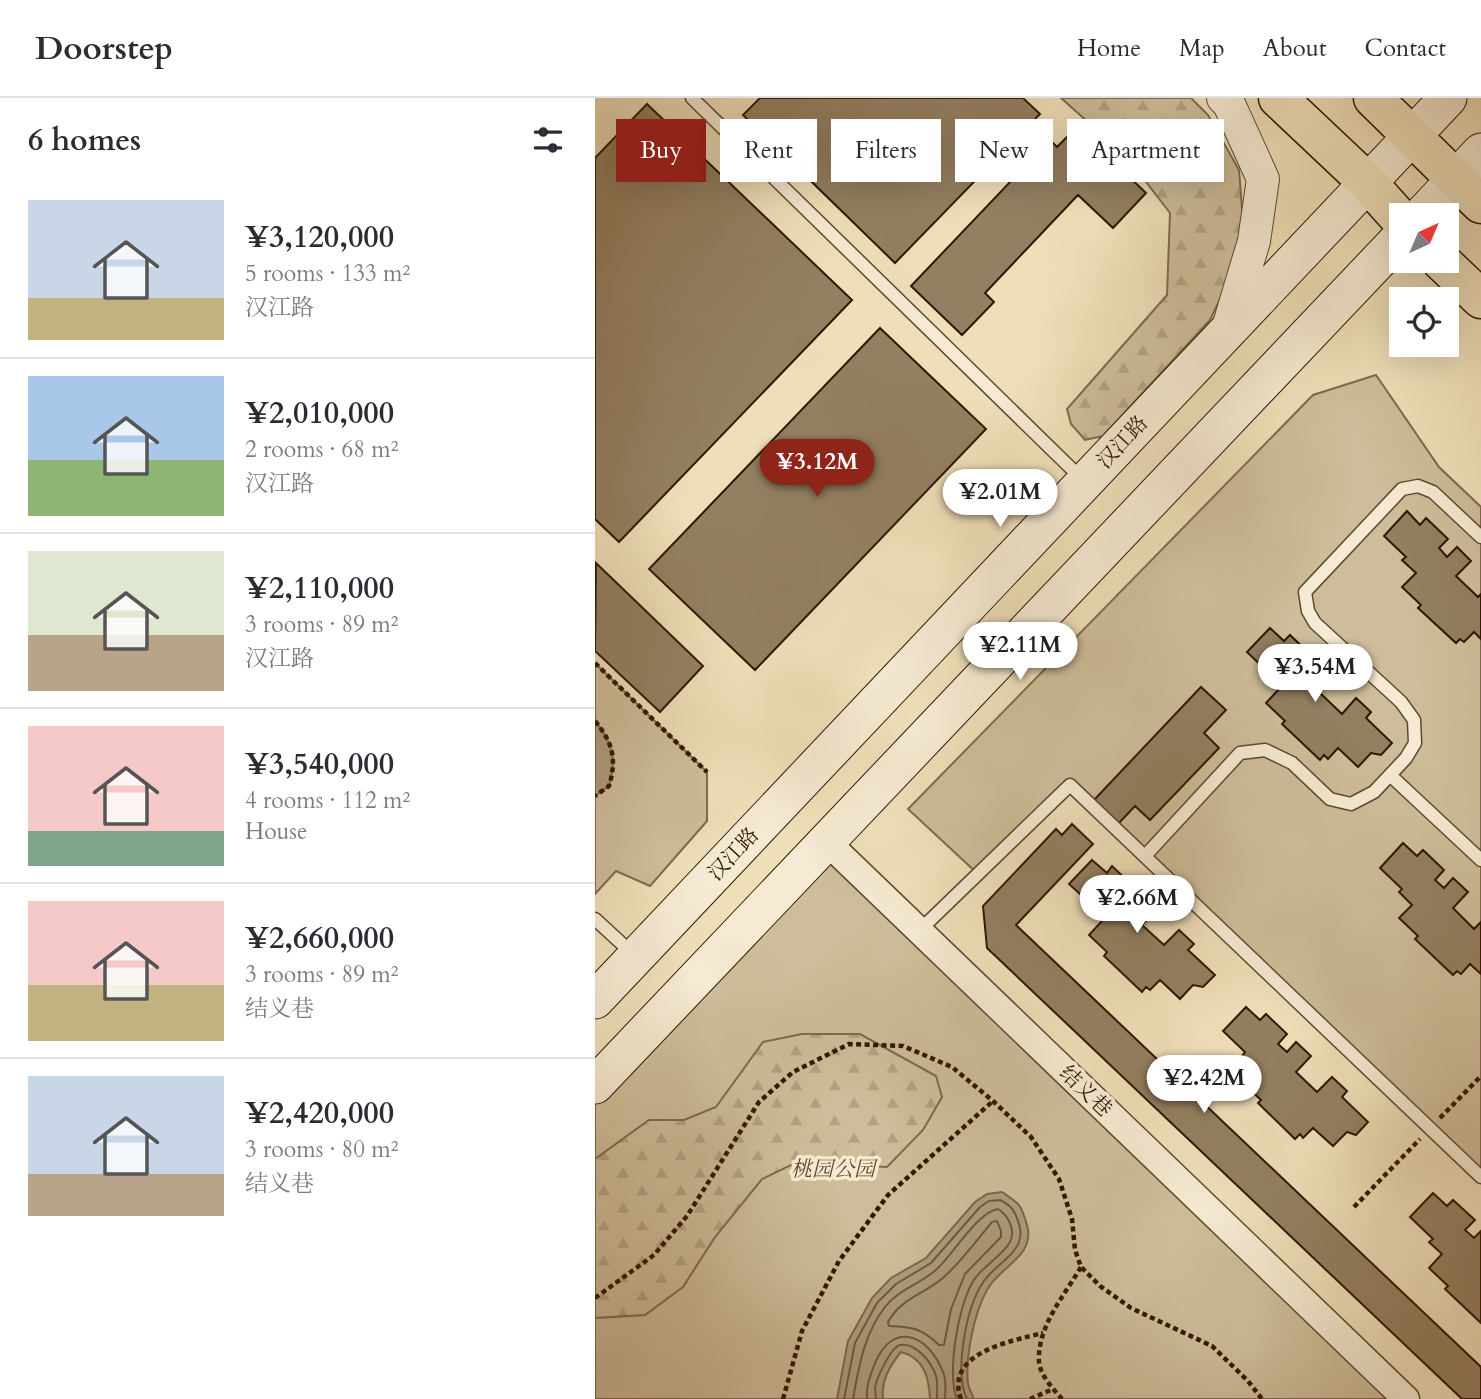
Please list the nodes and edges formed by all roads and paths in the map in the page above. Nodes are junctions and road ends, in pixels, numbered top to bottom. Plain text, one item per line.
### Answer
1 (692, 98) edge
2 (1223, 98) edge
3 (1278, 98) edge
4 (1373, 98) edge
5 (1448, 98) edge
6 (1412, 135) junction
7 (1473, 178) edge
8 (1367, 183) junction
9 (1439, 203) edge
10 (1389, 207) edge
11 (1389, 250) edge
12 (1454, 273) edge
13 (1481, 299) edge
14 (1227, 331) junction
15 (1085, 481) junction
16 (1481, 537) edge
17 (595, 663) edge
18 (595, 721) edge
19 (707, 772) dead end
20 (1391, 775) junction
21 (595, 796) edge
22 (827, 842) junction
23 (1145, 856) junction
24 (1481, 860) edge
25 (595, 919) edge
26 (919, 931) junction
27 (636, 956) junction
28 (595, 1000) edge
29 (595, 1085) edge
30 (993, 1101) junction
31 (1481, 1177) edge
32 (1081, 1267) junction
33 (595, 1298) edge
34 (1043, 1333) junction
35 (1053, 1389) junction
36 (783, 1399) edge
37 (961, 1399) edge
38 (1030, 1399) edge
39 (1062, 1399) edge
40 (1262, 1399) edge
41 (1406, 1399) edge

1 - 15 lane
2 - 14 street
3 - 8 main road
4 - 6 main road
5 - 6 main road, 汉江路
6 - 7 main road
6 - 8 main road, 汉江路
7 - 9 main road
8 - 10 main road
8 - 14 main road, 汉江路
11 - 22 main road
12 - 13 main road
14 - 15 main road, 汉江路
15 - 27 main road, 汉江路
16 - 20 lane
17 - 19 path
18 - 21 path
20 - 23 lane
20 - 24 lane
22 - 26 street, 结义巷
22 - 29 main road
23 - 26 lane
23 - 31 lane
25 - 27 lane
26 - 41 street, 结义巷
27 - 28 main road, 汉江路
30 - 32 path
30 - 33 path
30 - 36 path
32 - 34 path
32 - 40 path
34 - 35 path
34 - 37 path
35 - 38 path
35 - 39 path

